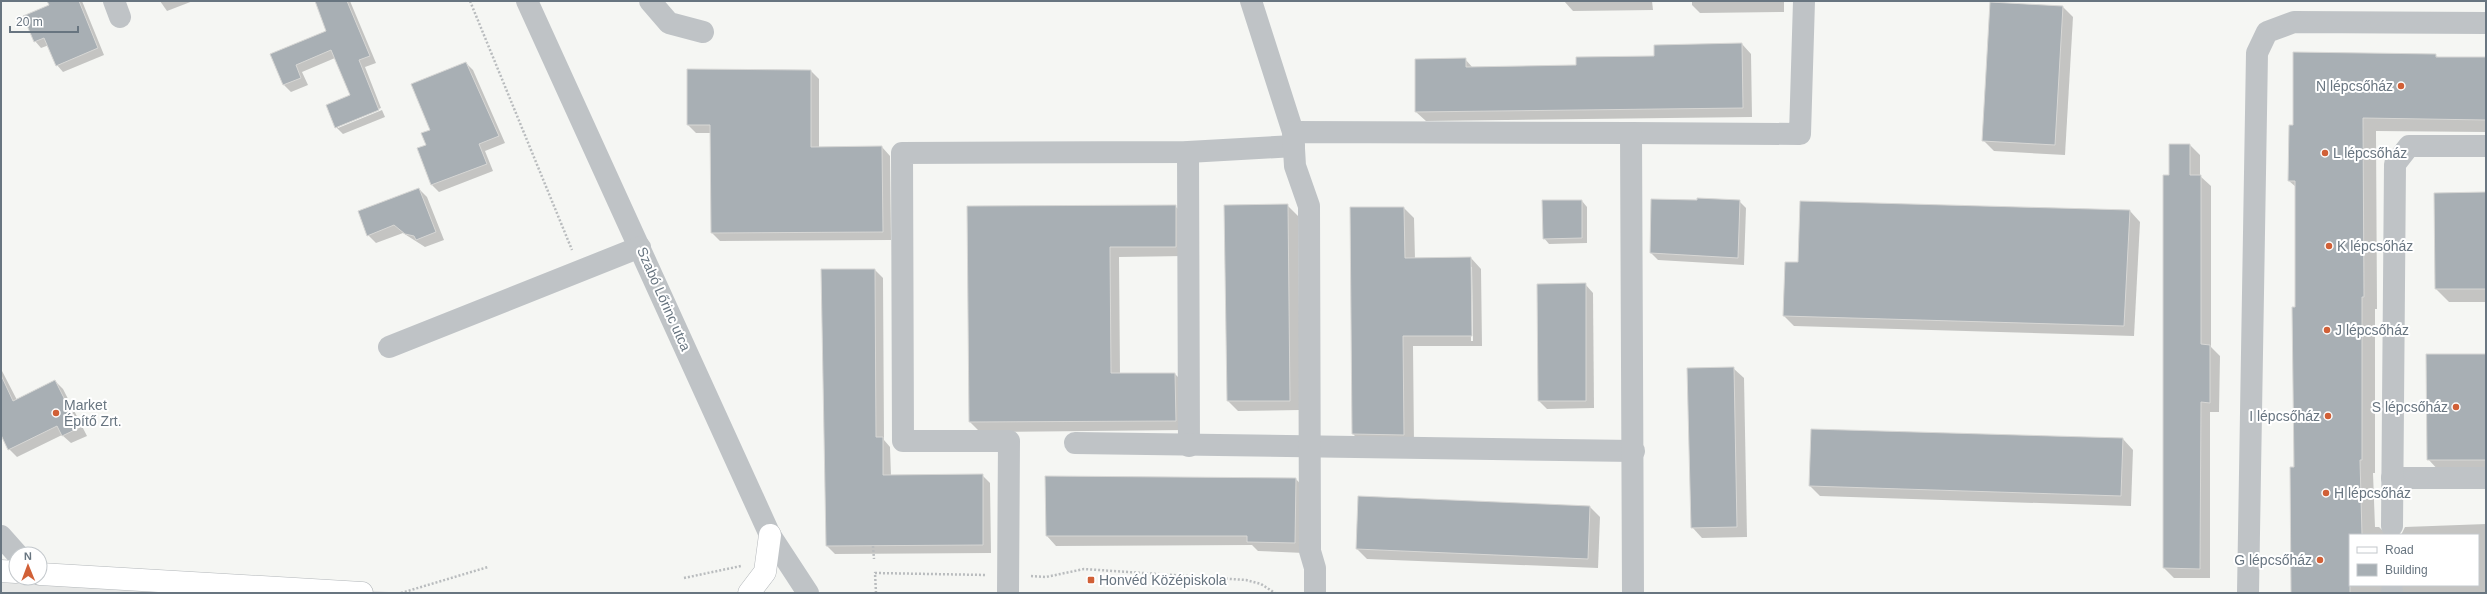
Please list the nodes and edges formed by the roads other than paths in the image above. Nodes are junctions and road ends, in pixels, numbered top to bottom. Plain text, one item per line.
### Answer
1 (527, 1) edge
2 (650, 1) edge
3 (1251, 1) edge
4 (1804, 1) edge
5 (2486, 23) edge
6 (703, 32) dead end
7 (1631, 133) junction
8 (1293, 139) junction
9 (2486, 146) edge
10 (1188, 152) junction
11 (640, 246) junction
12 (389, 347) dead end
13 (1075, 443) dead end
14 (1189, 446) junction
15 (1310, 448) junction
16 (1634, 451) junction
17 (2392, 478) junction
18 (2486, 478) edge
19 (2392, 526) dead end
20 (770, 535) junction
21 (1, 536) edge
22 (10, 546) edge
23 (48, 574) edge
24 (1008, 584) edge
25 (362, 593) edge
26 (749, 593) edge
27 (808, 593) edge
28 (1315, 593) edge
29 (1633, 593) edge
30 (2248, 593) edge

1 - 11 street, Szabó Lőrinc utca
2 - 6 street
3 - 8 street
4 - 7 street
5 - 30 street
7 - 8 street
7 - 16 street
8 - 10 street
8 - 15 street
9 - 17 street
10 - 14 street
10 - 24 street
11 - 12 street
11 - 20 street, Szabó Lőrinc utca
13 - 14 street
14 - 15 street
15 - 16 street
15 - 28 street
16 - 29 street
17 - 18 street
17 - 19 street
20 - 26 main road
20 - 27 street, Szabó Lőrinc utca
21 - 22 street
23 - 25 main road

